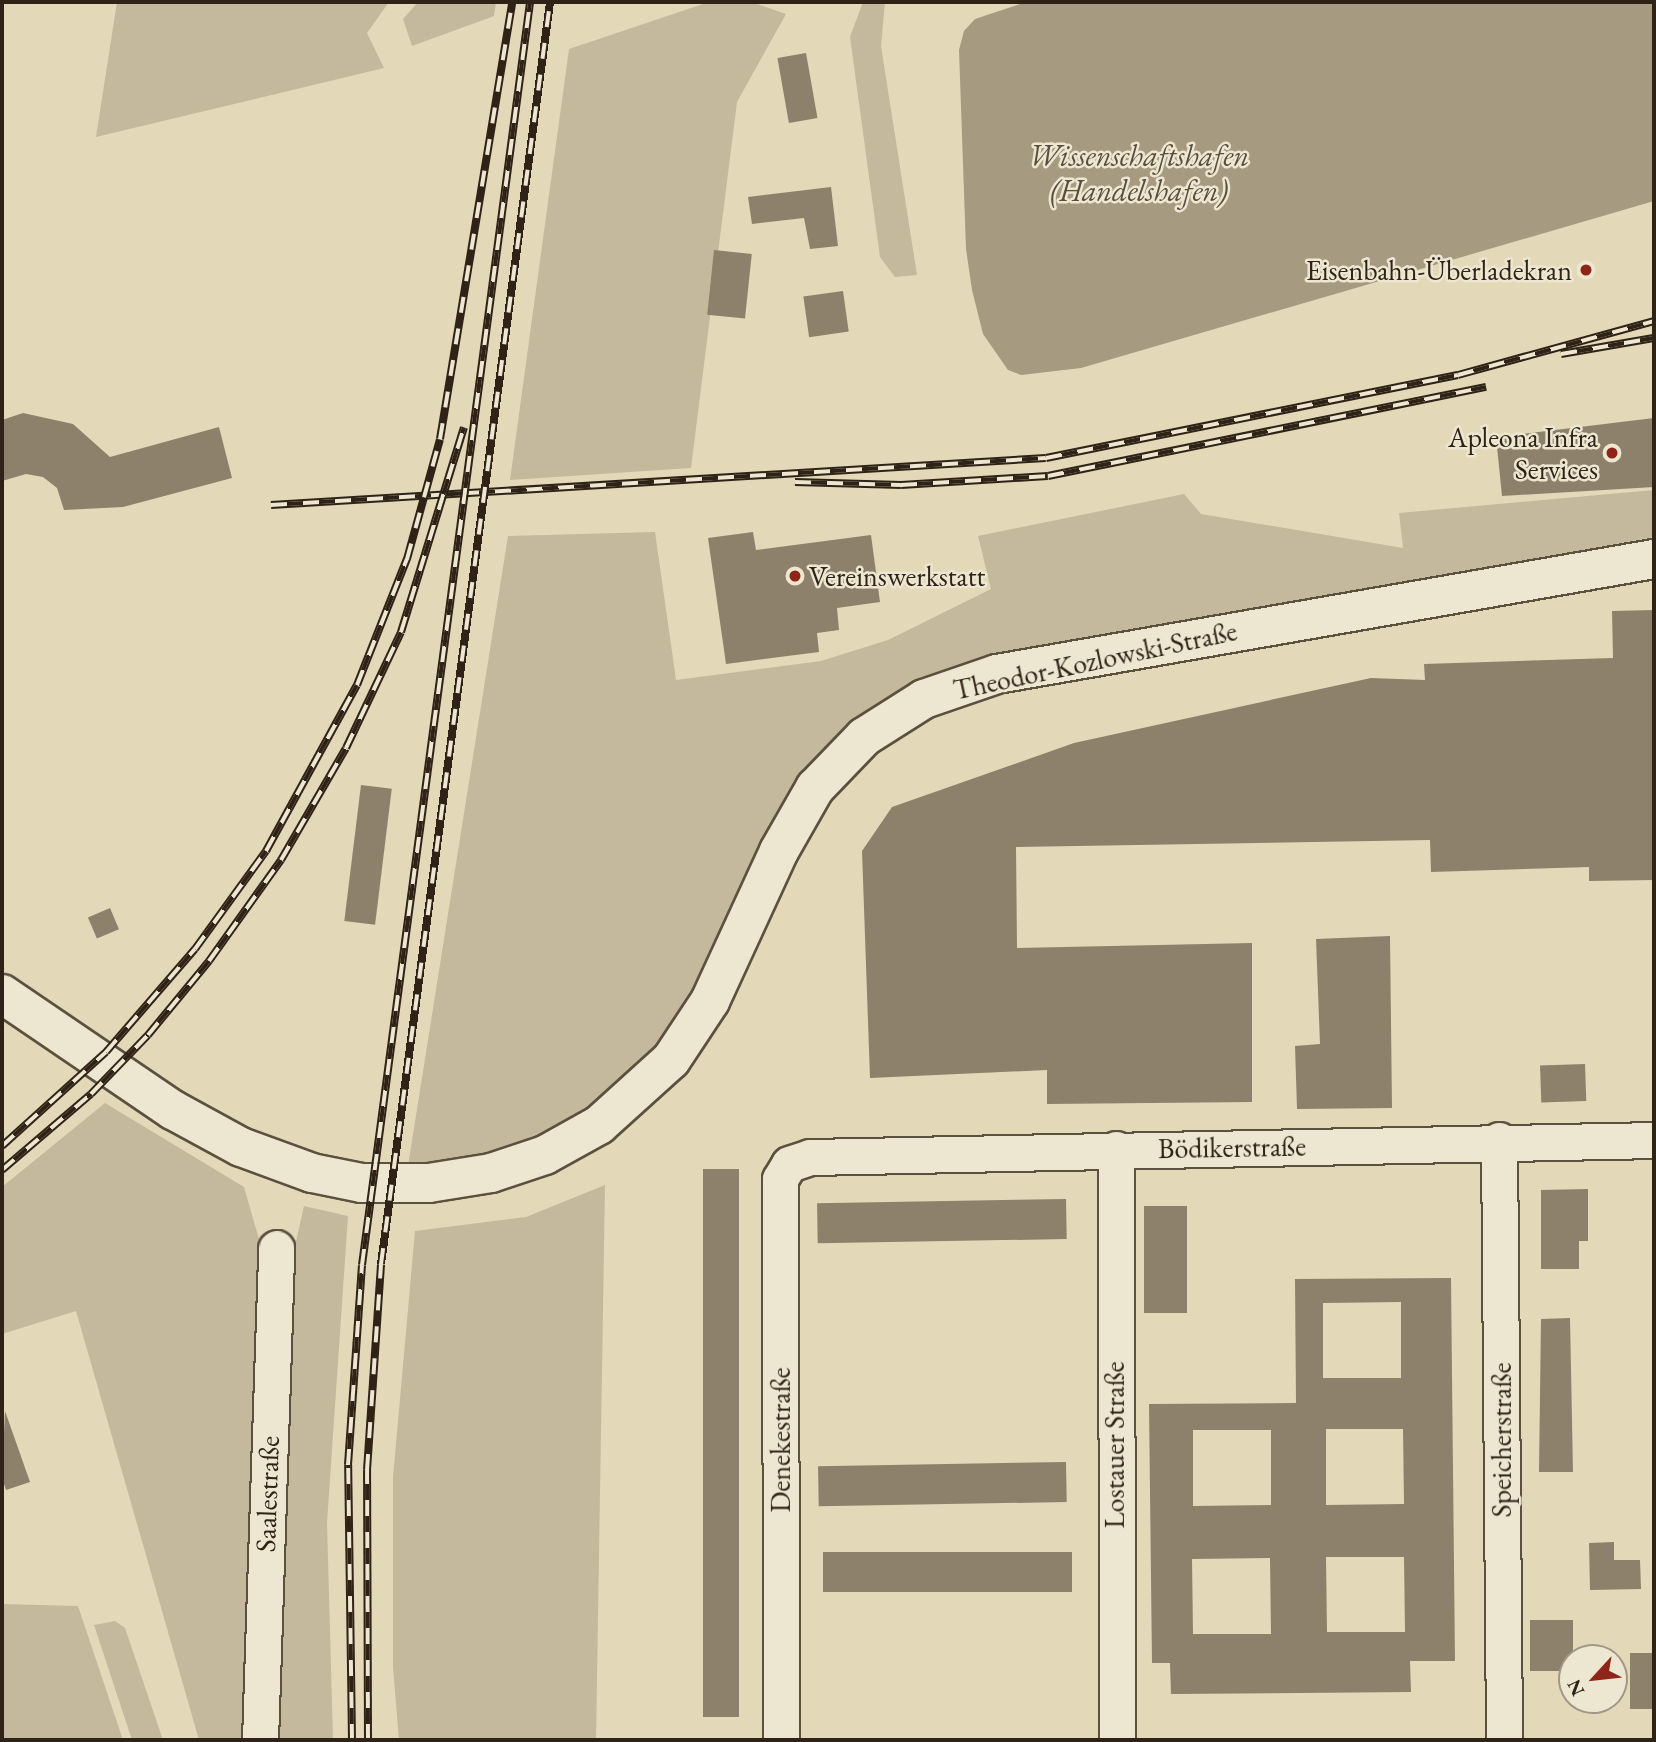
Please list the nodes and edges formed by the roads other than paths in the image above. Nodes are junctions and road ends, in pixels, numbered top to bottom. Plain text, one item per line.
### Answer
1 (1654, 559) edge
2 (2, 994) edge
3 (1499, 1140) junction
4 (1654, 1140) edge
5 (1116, 1149) junction
6 (810, 1157) joint
7 (276, 1248) dead end
8 (260, 1740) edge
9 (781, 1740) edge
10 (1117, 1740) edge
11 (1504, 1740) edge

1 - 2 main road, Theodor-Kozlowski-Straße
3 - 4 street, Bödikerstraße
3 - 5 street, Bödikerstraße
3 - 11 street, Speicherstraße
5 - 6 street, Bödikerstraße
5 - 10 street, Lostauer Straße
6 - 9 street, Denekestraße
7 - 8 street, Saalestraße

